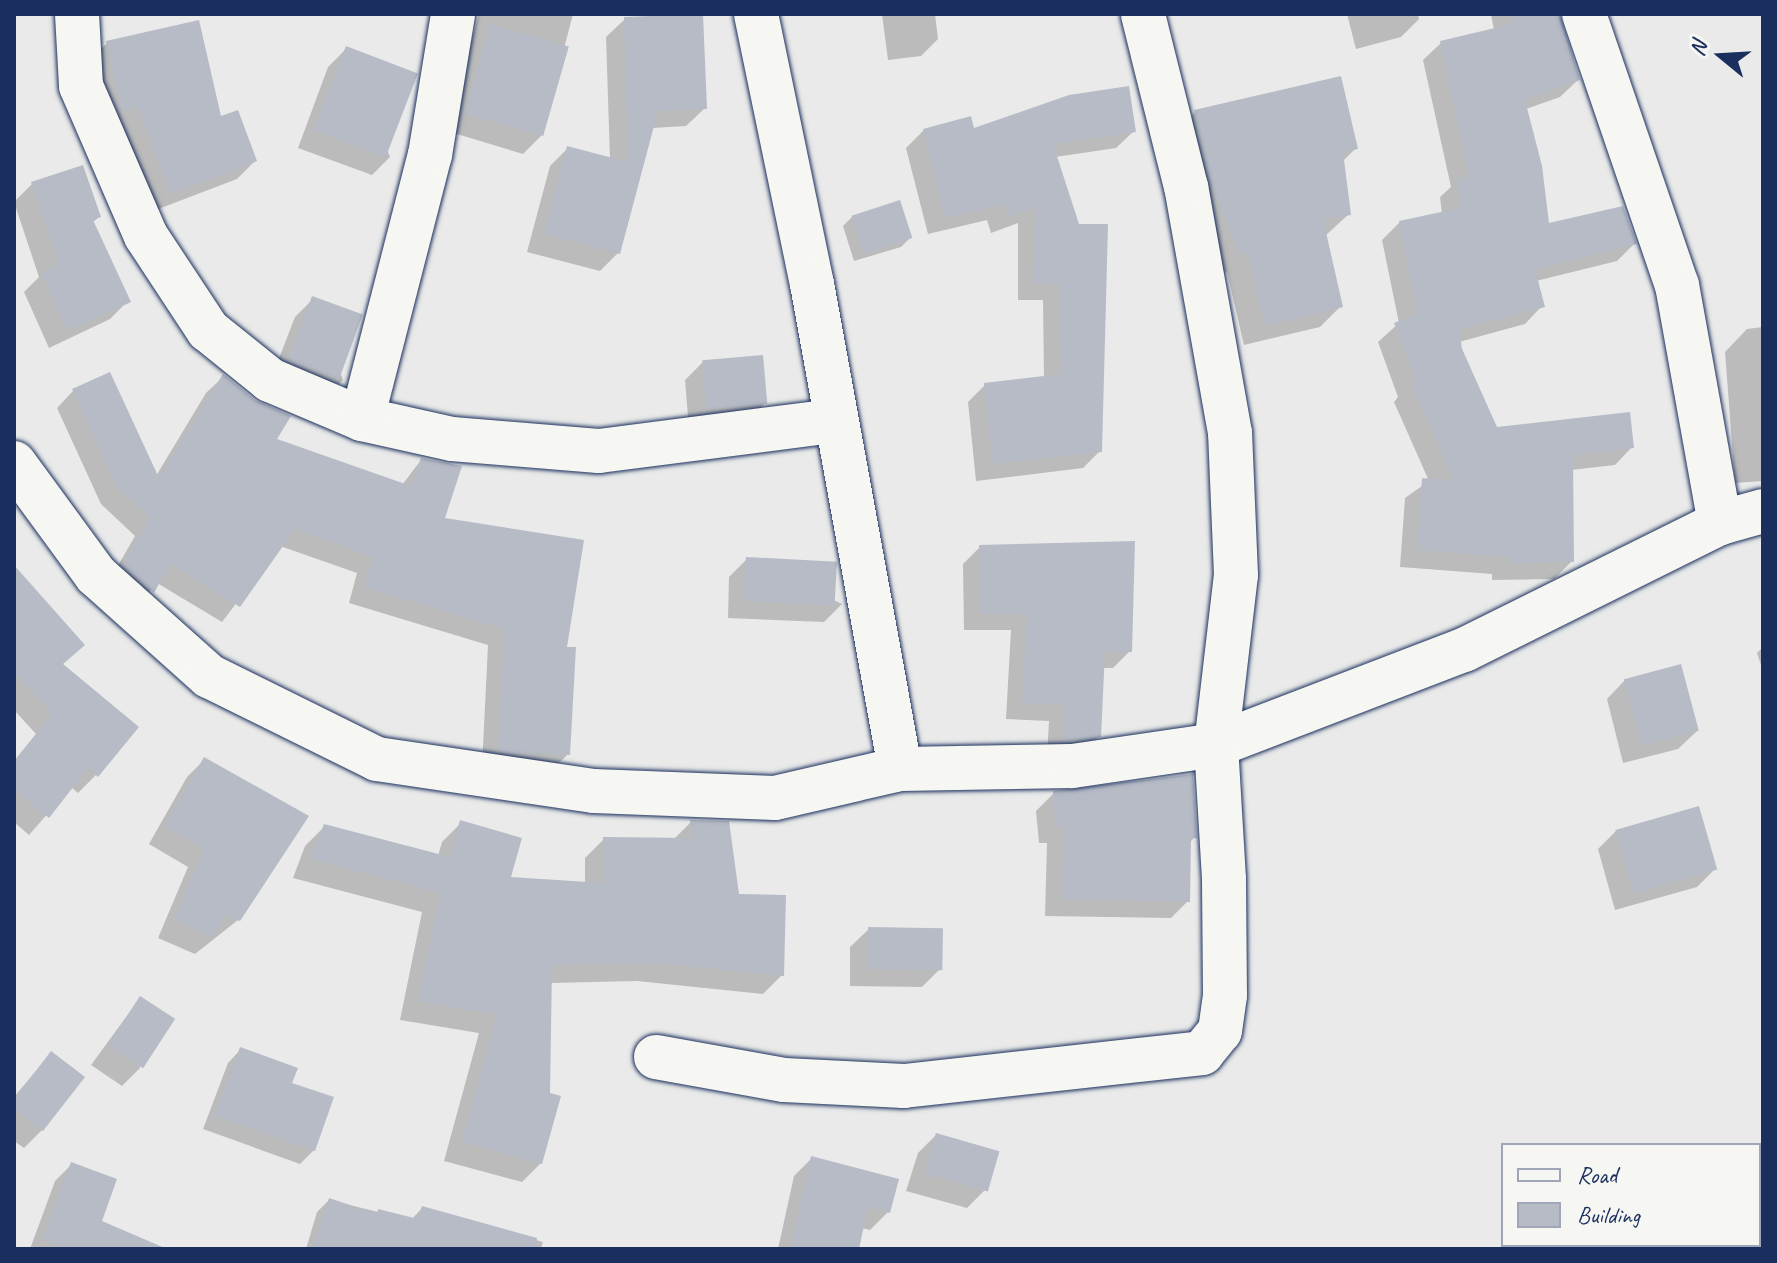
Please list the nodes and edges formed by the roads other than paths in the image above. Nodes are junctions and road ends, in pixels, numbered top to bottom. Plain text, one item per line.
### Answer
1 (77, 14) edge
2 (453, 14) edge
3 (756, 14) edge
4 (1143, 14) edge
5 (1584, 14) edge
6 (362, 419) junction
7 (833, 421) junction
8 (14, 463) edge
9 (1763, 511) edge
10 (1720, 523) junction
11 (1216, 745) junction
12 (900, 769) junction
13 (656, 1057) dead end

1 - 6 street
2 - 6 street
3 - 7 street
4 - 11 street
5 - 10 street
6 - 7 street
7 - 12 street
8 - 12 street
9 - 10 street
10 - 11 street
11 - 12 street
11 - 13 street

